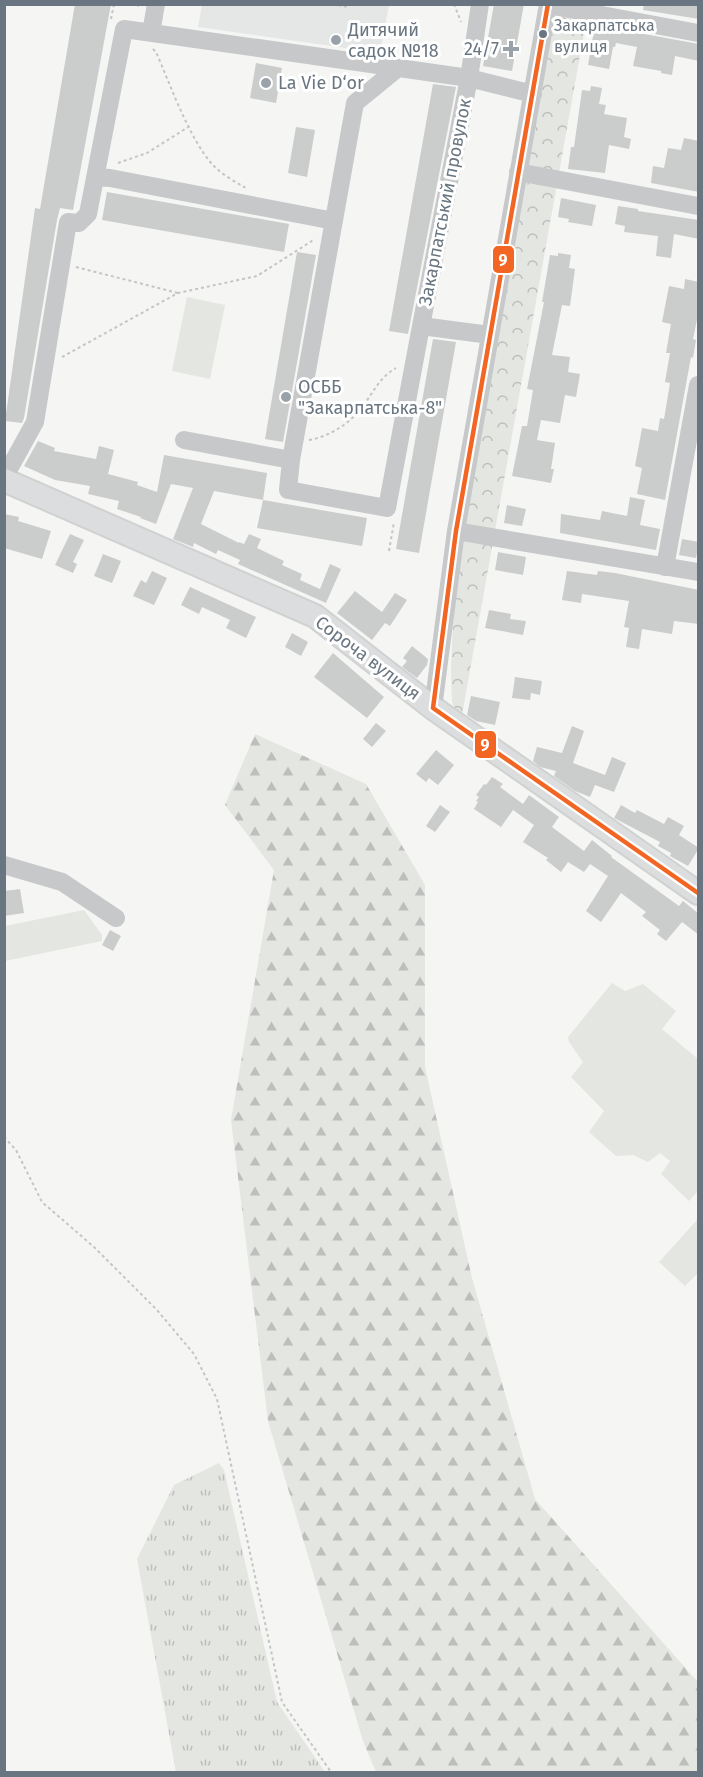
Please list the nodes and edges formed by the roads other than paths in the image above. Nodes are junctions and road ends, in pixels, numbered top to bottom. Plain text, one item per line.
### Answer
1 (156, 4) edge
2 (480, 4) edge
3 (548, 5) edge
4 (699, 33) edge
5 (151, 40) junction
6 (398, 68) junction
7 (469, 78) junction
8 (532, 94) junction
9 (97, 169) junction
10 (518, 172) junction
11 (699, 206) edge
12 (333, 225) junction
13 (421, 326) junction
14 (490, 336) junction
15 (699, 385) edge
16 (184, 440) dead end
17 (293, 451) junction
18 (4, 479) edge
19 (456, 531) junction
20 (665, 567) junction
21 (699, 572) edge
22 (433, 708) junction
23 (4, 865) edge
24 (699, 893) edge
25 (116, 918) dead end

1 - 5 street
2 - 7 street, Закарпатський провулок
3 - 4 street
3 - 8 street
5 - 6 street, Закарпатський провулок
5 - 9 street, Закарпатський провулок
6 - 7 street, Закарпатський провулок
6 - 12 street, Закарпатський провулок
7 - 8 street, Закарпатський провулок
7 - 13 street, Закарпатський провулок
8 - 10 street
9 - 12 street
9 - 18 street, Закарпатський провулок
10 - 11 street
10 - 14 street
12 - 17 street, Закарпатський провулок
13 - 14 street, Закарпатський провулок
13 - 17 street, Закарпатський провулок
14 - 19 street
15 - 20 street
16 - 17 street
18 - 22 main road, Сороча вулиця
19 - 20 street
19 - 22 street
20 - 21 street
22 - 24 main road, Сороча вулиця
23 - 25 street

